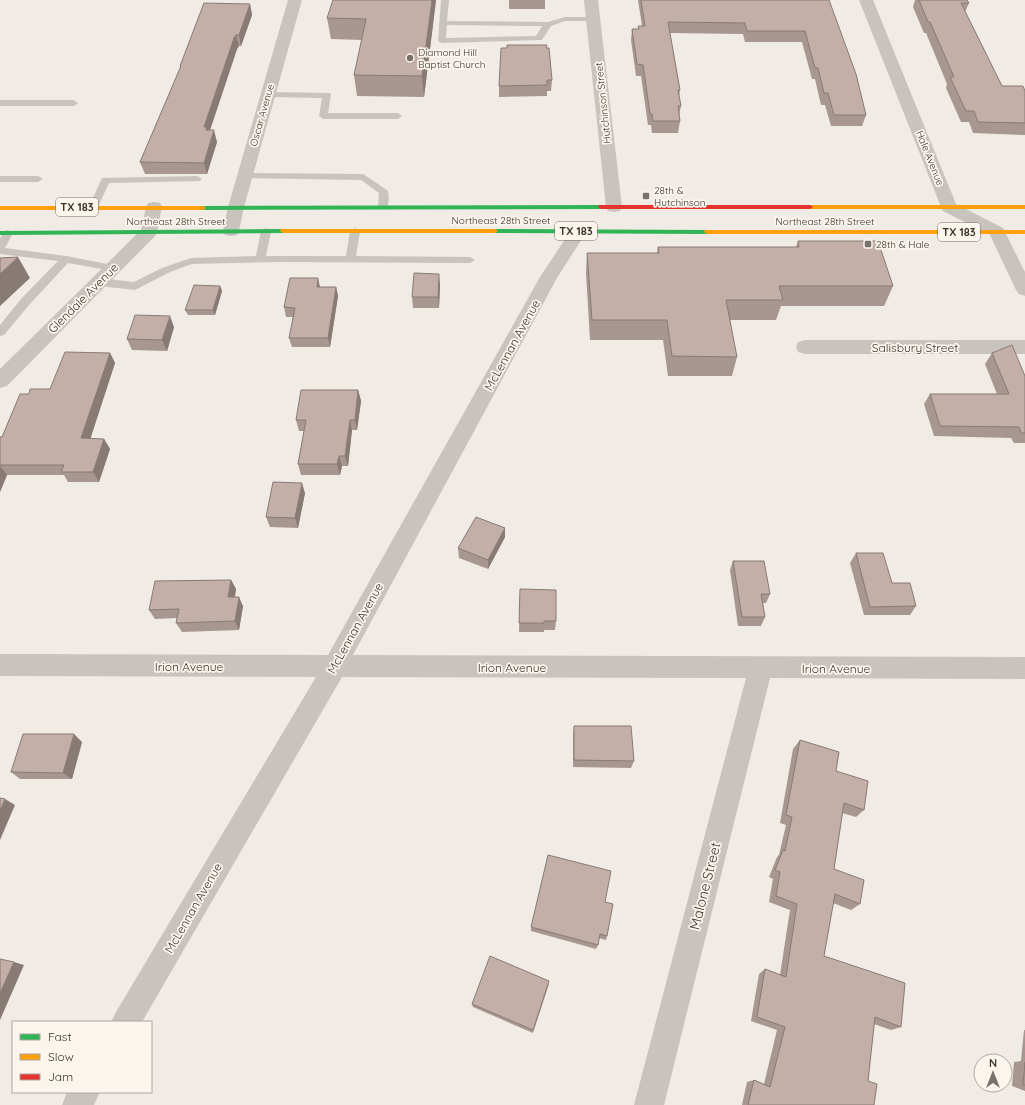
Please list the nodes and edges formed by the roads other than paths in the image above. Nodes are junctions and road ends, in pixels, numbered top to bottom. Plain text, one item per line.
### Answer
1 (295, 0) edge
2 (445, 0) edge
3 (591, 0) edge
4 (866, 0) edge
5 (593, 19) junction
6 (443, 23) junction
7 (548, 24) junction
8 (268, 95) junction
9 (0, 103) edge
10 (74, 103) dead end
11 (398, 116) dead end
12 (245, 176) junction
13 (0, 179) edge
14 (197, 179) dead end
15 (38, 180) dead end
16 (94, 207) junction
17 (154, 207) junction
18 (236, 207) junction
19 (383, 207) junction
20 (614, 207) junction
21 (827, 207) junction
22 (949, 207) junction
23 (1025, 207) edge
24 (0, 208) edge
25 (745, 216) dead end
26 (582, 227) junction
27 (231, 231) junction
28 (266, 231) junction
29 (355, 231) junction
30 (149, 232) junction
31 (997, 232) junction
32 (1025, 232) edge
33 (4, 233) edge
34 (0, 250) edge
35 (66, 259) junction
36 (260, 259) junction
37 (350, 260) junction
38 (470, 260) dead end
39 (113, 268) junction
40 (99, 282) junction
41 (1025, 290) edge
42 (0, 332) edge
43 (805, 347) dead end
44 (1025, 347) edge
45 (0, 381) edge
46 (0, 665) edge
47 (335, 666) junction
48 (761, 668) junction
49 (1025, 668) edge
50 (127, 1021) edge
51 (84, 1093) edge
52 (77, 1105) edge
53 (649, 1105) edge

1 - 8 street, Oscar Avenue
2 - 6 lane
3 - 5 street, Hutchinson Street
4 - 22 street, Hale Avenue
5 - 7 lane
5 - 20 street, Hutchinson Street
6 - 7 lane
6 - 7 lane
8 - 11 lane
8 - 12 street, Oscar Avenue
9 - 10 lane
12 - 18 street, Oscar Avenue
12 - 19 lane
13 - 15 lane
14 - 16 lane
16 - 17 main road, Northeast 28th Street / TX 183
16 - 24 main road, Northeast 28th Street / TX 183
17 - 18 main road, Northeast 28th Street / TX 183
17 - 30 street
18 - 19 main road, Northeast 28th Street / TX 183
18 - 27 street, Oscar Avenue
19 - 20 main road, Northeast 28th Street / TX 183
20 - 21 main road, Northeast 28th Street / TX 183
21 - 22 main road, Northeast 28th Street / TX 183
21 - 25 main road
22 - 23 main road, Northeast 28th Street / TX 183
22 - 31 street
26 - 29 main road, Northeast 28th Street / TX 183
26 - 31 main road, Northeast 28th Street / TX 183
26 - 47 street, McLennan Avenue
27 - 28 main road, Northeast 28th Street / TX 183
27 - 30 main road, Northeast 28th Street / TX 183
28 - 29 main road, Northeast 28th Street / TX 183
28 - 36 lane
29 - 37 lane
30 - 33 main road, Northeast 28th Street / TX 183
30 - 39 street, Glendale Avenue
31 - 32 main road, Northeast 28th Street / TX 183
31 - 41 street
33 - 34 lane
34 - 35 lane
35 - 39 lane
35 - 42 lane
36 - 37 lane
36 - 40 lane
37 - 38 lane
39 - 40 street, Glendale Avenue
40 - 45 street, Glendale Avenue
43 - 44 street, Salisbury Street
46 - 47 street, Irion Avenue
47 - 48 street, Irion Avenue
47 - 50 street, McLennan Avenue
48 - 49 street, Irion Avenue
48 - 53 street, Malone Street
51 - 52 street

